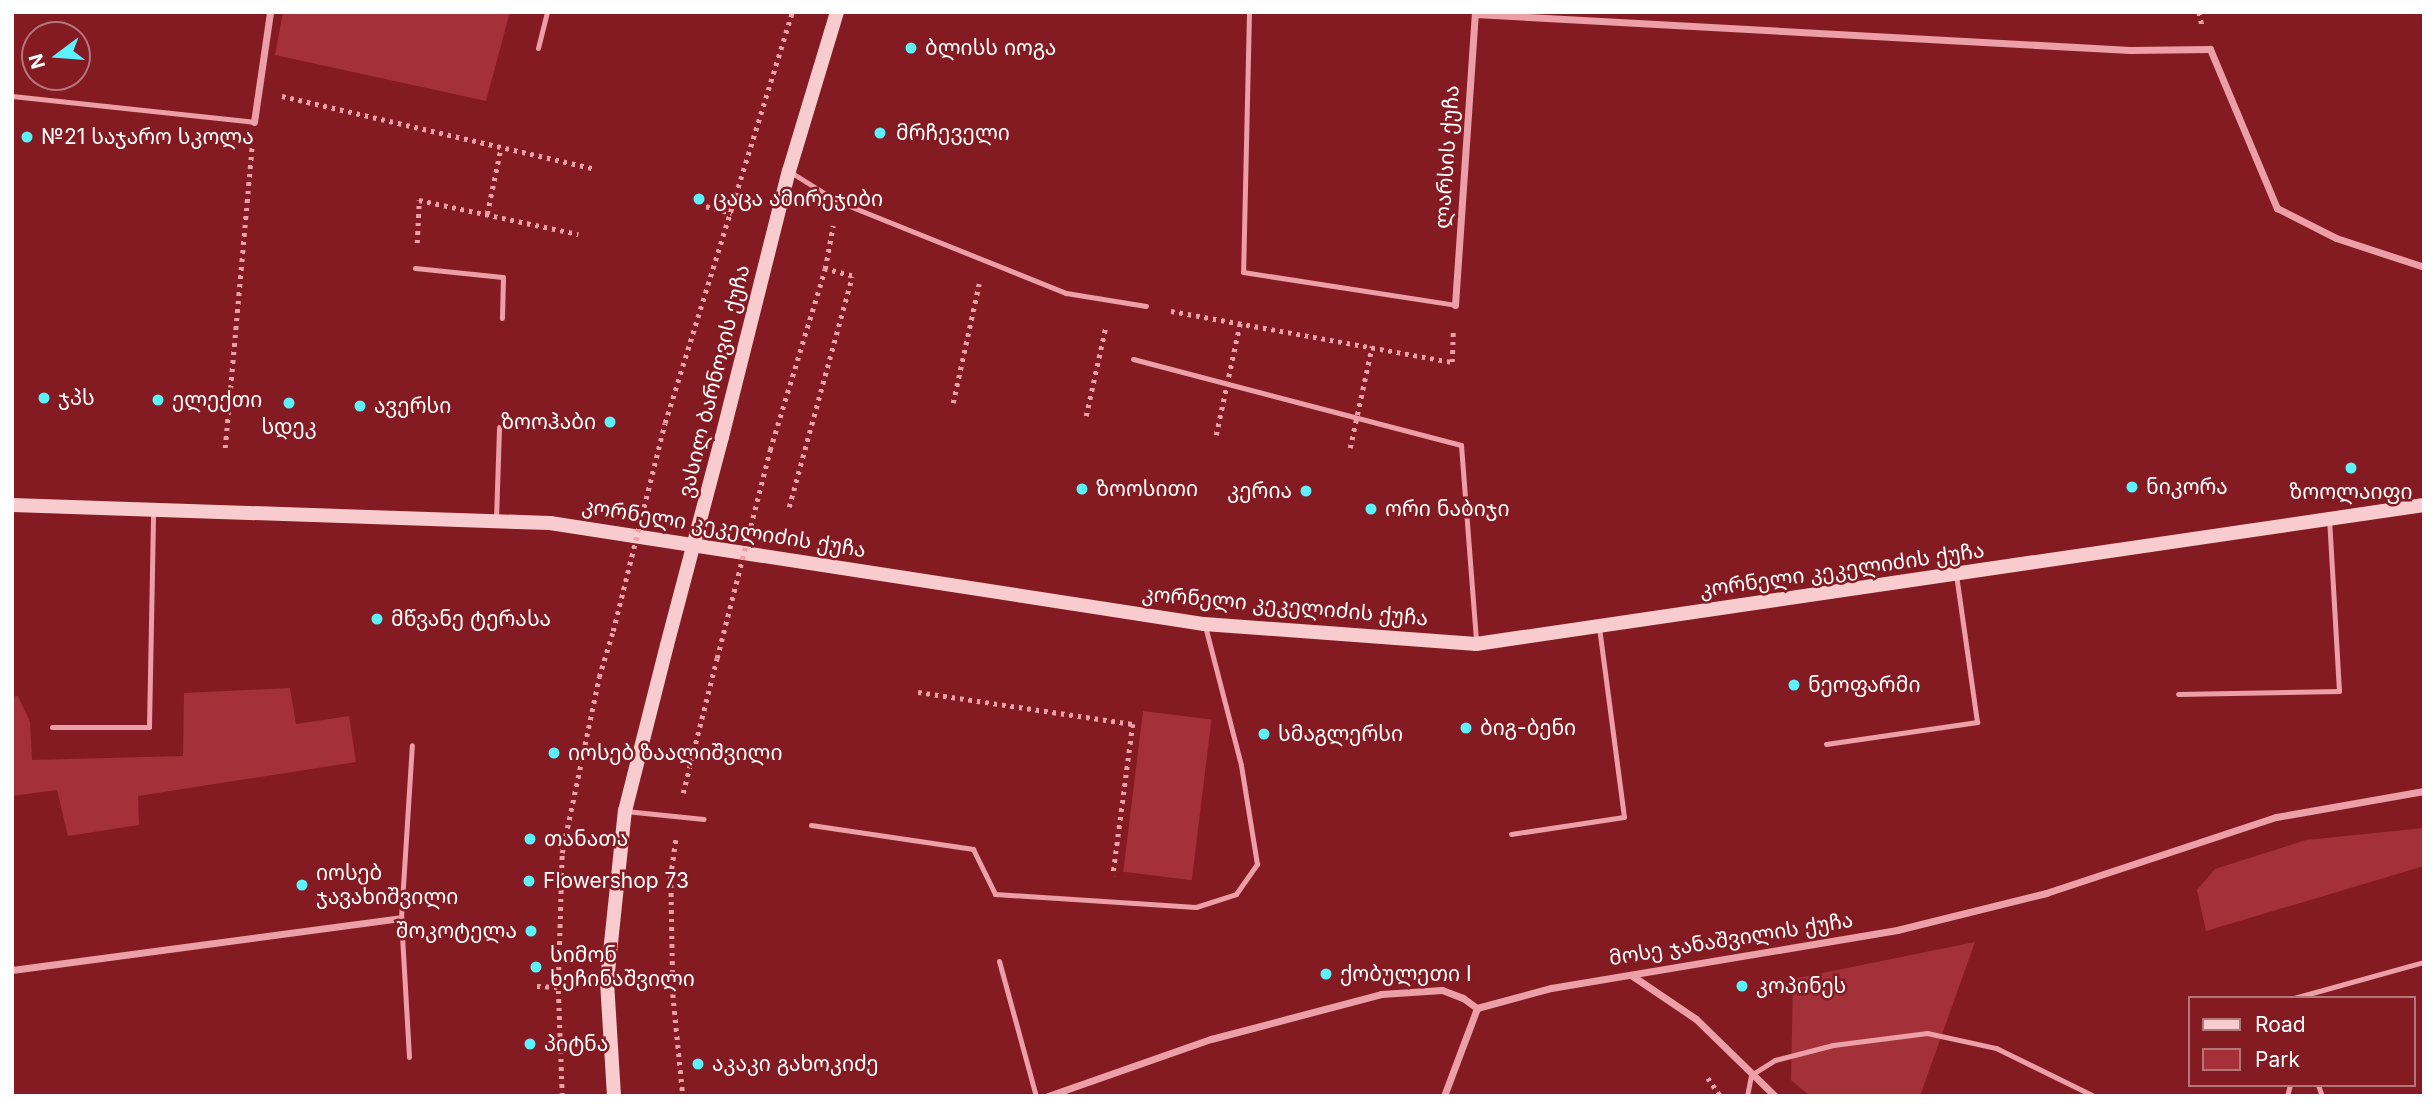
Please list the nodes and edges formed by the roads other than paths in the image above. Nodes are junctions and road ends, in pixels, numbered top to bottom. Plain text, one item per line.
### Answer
1 (270, 12) edge
2 (547, 12) edge
3 (837, 12) edge
4 (1249, 12) edge
5 (1475, 13) edge
6 (538, 48) dead end
7 (12, 96) edge
8 (254, 122) joint
9 (789, 171) junction
10 (2424, 267) edge
11 (415, 268) road end
12 (1455, 305) joint
13 (1146, 306) dead end
14 (502, 318) dead end
15 (1133, 359) dead end
16 (499, 426) dead end
17 (12, 505) edge
18 (2424, 505) edge
19 (153, 508) junction
20 (496, 519) junction
21 (2329, 520) junction
22 (1956, 575) junction
23 (1204, 624) junction
24 (1599, 626) junction
25 (1476, 644) junction
26 (2178, 694) dead end
27 (52, 727) dead end
28 (1826, 744) dead end
29 (412, 745) dead end
30 (2424, 791) edge
31 (625, 811) junction
32 (704, 819) dead end
33 (811, 825) dead end
34 (1511, 834) dead end
35 (401, 918) junction
36 (999, 961) dead end
37 (2424, 962) edge
38 (12, 970) edge
39 (1630, 975) junction
40 (2301, 996) edge
41 (1477, 1008) junction
42 (410, 1057) dead end
43 (1751, 1075) junction
44 (614, 1096) edge
45 (1036, 1096) edge
46 (1048, 1096) edge
47 (1444, 1096) edge
48 (1747, 1096) edge
49 (1775, 1096) edge
50 (2094, 1096) edge

1 - 8 street
2 - 6 lane
3 - 9 street, ვასილ ბარნოვის ქუჩა
4 - 12 lane
5 - 10 street
5 - 12 street, ლარსის ქუჩა
7 - 8 lane
9 - 13 lane
9 - 31 street, ვასილ ბარნოვის ქუჩა, bridge
11 - 14 lane
15 - 25 lane
16 - 20 lane
17 - 19 street, კორნელი კეკელიძის ქუჩა
18 - 21 street, კორნელი კეკელიძის ქუჩა
19 - 20 street, კორნელი კეკელიძის ქუჩა
19 - 27 lane
20 - 23 street, კორნელი კეკელიძის ქუჩა
21 - 22 street, კორნელი კეკელიძის ქუჩა
21 - 26 lane
22 - 24 street, კორნელი კეკელიძის ქუჩა
22 - 28 lane
23 - 25 street, კორნელი კეკელიძის ქუჩა
23 - 33 lane
24 - 25 street, კორნელი კეკელიძის ქუჩა
24 - 34 lane
29 - 35 lane
30 - 39 street, მოსე ჯანაშვილის ქუჩა
31 - 32 lane
31 - 44 street, ვასილ ბარნოვის ქუჩა
35 - 38 street
35 - 42 lane
36 - 45 lane
37 - 40 lane
39 - 41 street, მოსე ჯანაშვილის ქუჩა
39 - 43 street
41 - 46 street
41 - 47 street
43 - 48 lane
43 - 49 street
43 - 50 lane

